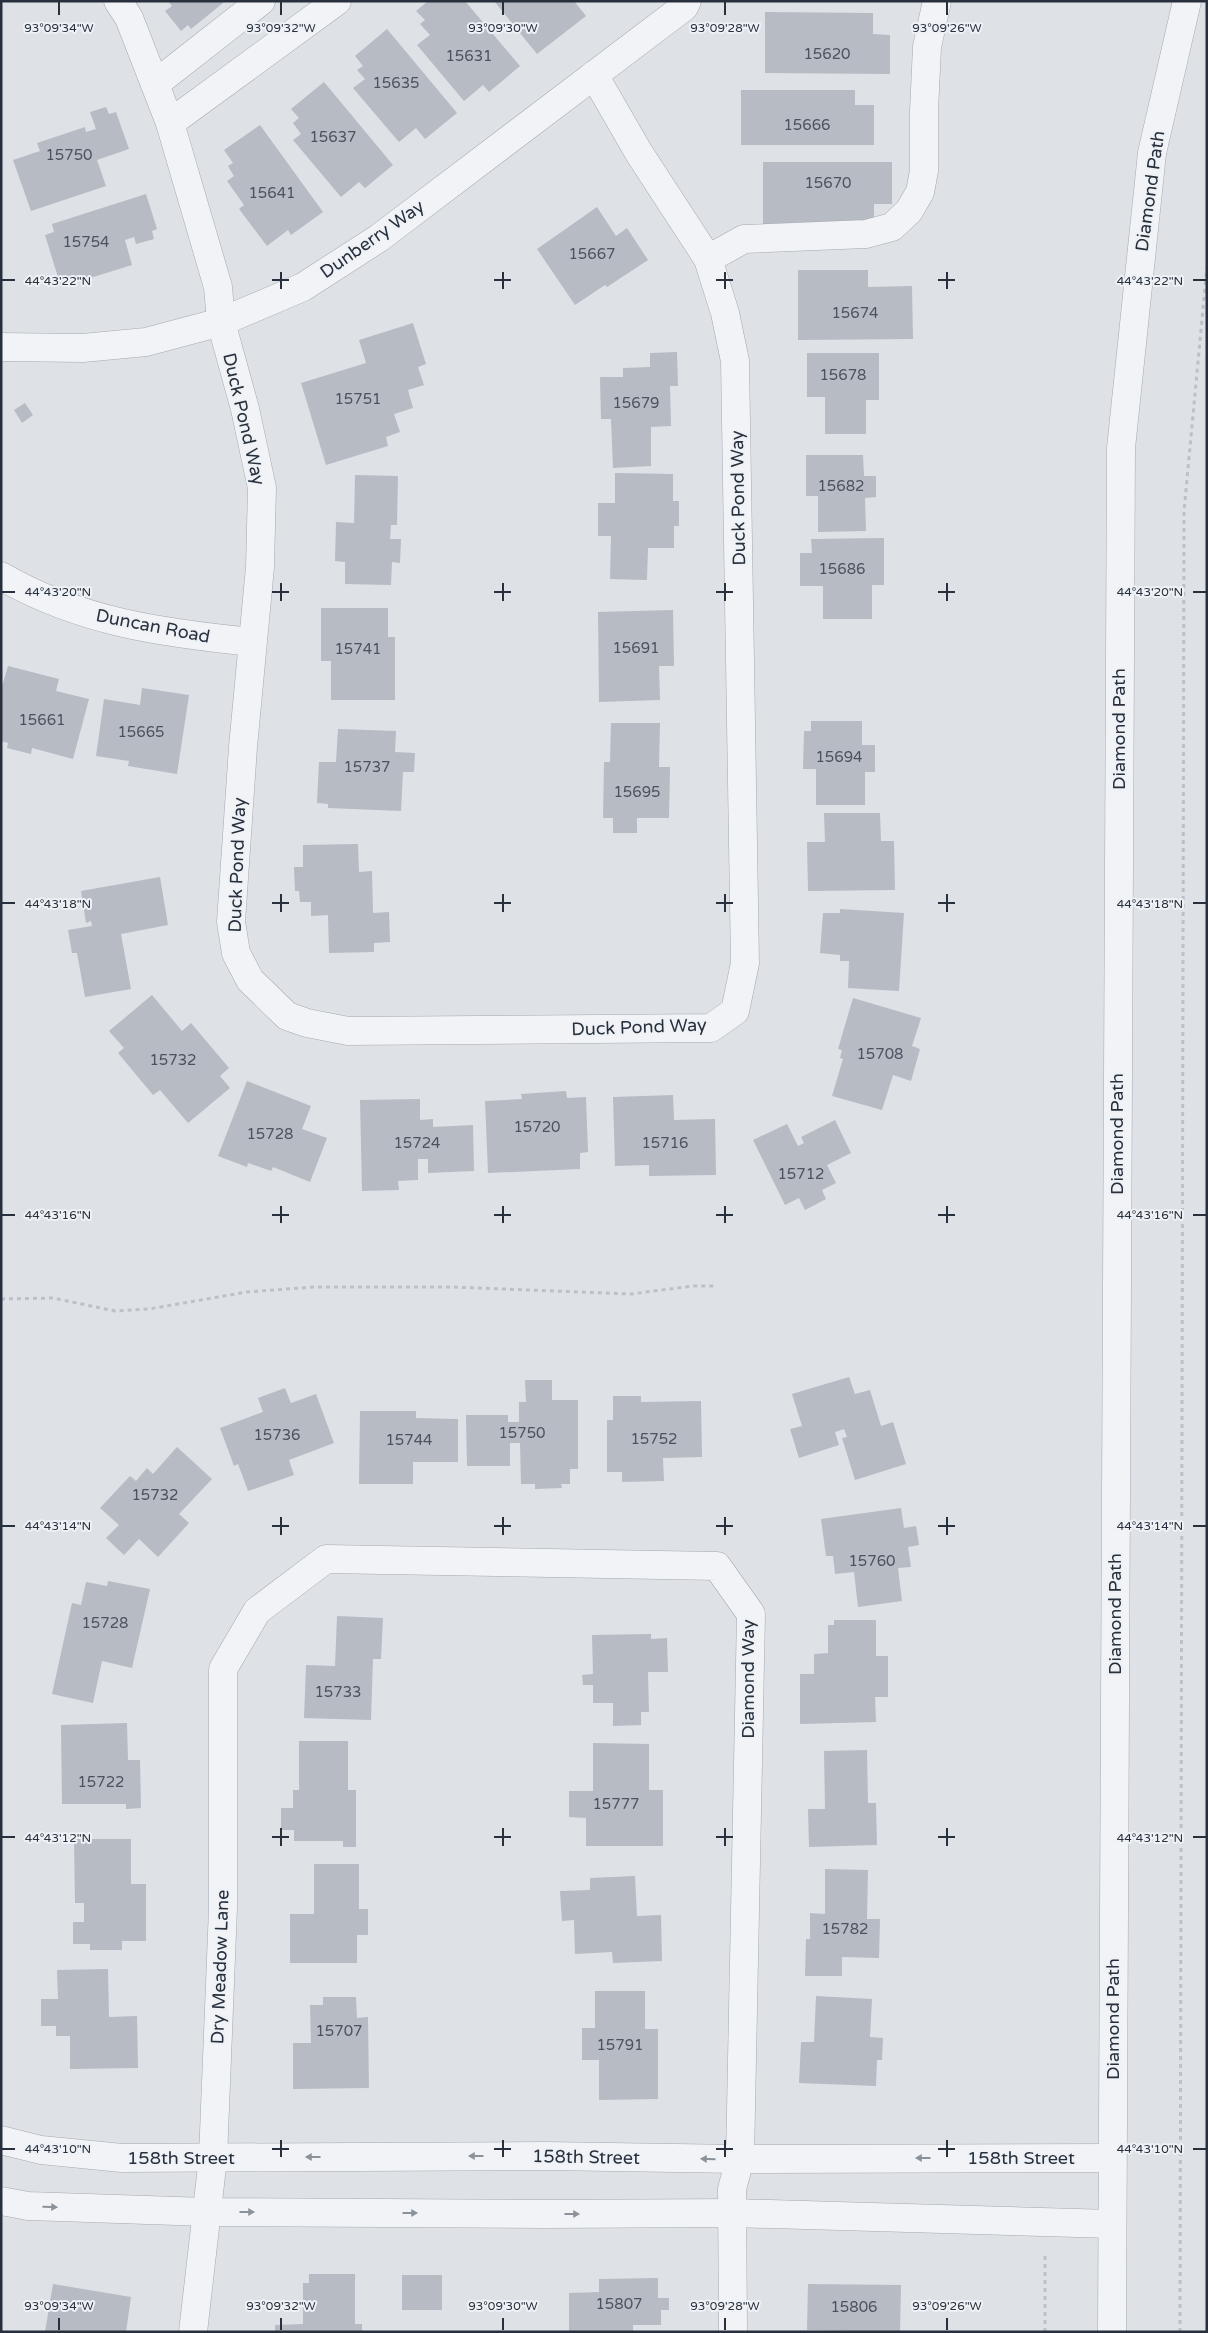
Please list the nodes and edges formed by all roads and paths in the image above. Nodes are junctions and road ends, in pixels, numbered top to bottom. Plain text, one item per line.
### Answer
1 (118, 1) edge
2 (261, 1) edge
3 (337, 1) edge
4 (687, 1) edge
5 (937, 1) edge
6 (1187, 1) edge
7 (594, 75) junction
8 (155, 84) junction
9 (170, 123) junction
10 (708, 259) junction
11 (1207, 266) edge
12 (221, 322) junction
13 (1, 347) edge
14 (1, 576) edge
15 (252, 642) junction
16 (715, 1286) dead end
17 (1, 1299) edge
18 (257, 1611) joint
19 (1, 2140) edge
20 (213, 2158) junction
21 (1112, 2158) junction
22 (740, 2160) junction
23 (1, 2201) edge
24 (207, 2212) junction
25 (732, 2213) junction
26 (1112, 2224) junction
27 (1045, 2256) dead end
28 (194, 2332) edge
29 (733, 2332) edge
30 (1045, 2332) edge
31 (1112, 2332) edge
32 (1180, 2332) edge

1 - 8 street, Duck Pond Way
2 - 8 street
3 - 9 street
4 - 7 street, Dunberry Way
5 - 10 street
6 - 21 street, Diamond Path
7 - 10 street, Duck Pond Way
7 - 12 street, Dunberry Way
8 - 9 street, Duck Pond Way
9 - 12 street, Duck Pond Way
10 - 15 street, Duck Pond Way
11 - 32 path
12 - 13 street, Dunberry Way
12 - 15 street, Duck Pond Way
14 - 15 street, Duncan Road
16 - 17 path
18 - 20 street, Dry Meadow Lane
18 - 22 street, Diamond Way
19 - 20 street, 158th Street
22 -> 20 street, 158th Street
20 - 24 street, Dry Meadow Lane
21 -> 22 street, 158th Street
21 - 26 street, Diamond Path
22 - 25 street
23 -> 24 street
24 -> 25 street
24 - 28 street, Dry Meadow Lane
25 - 26 street
25 - 29 street
26 - 31 street, Diamond Path
27 - 30 path

